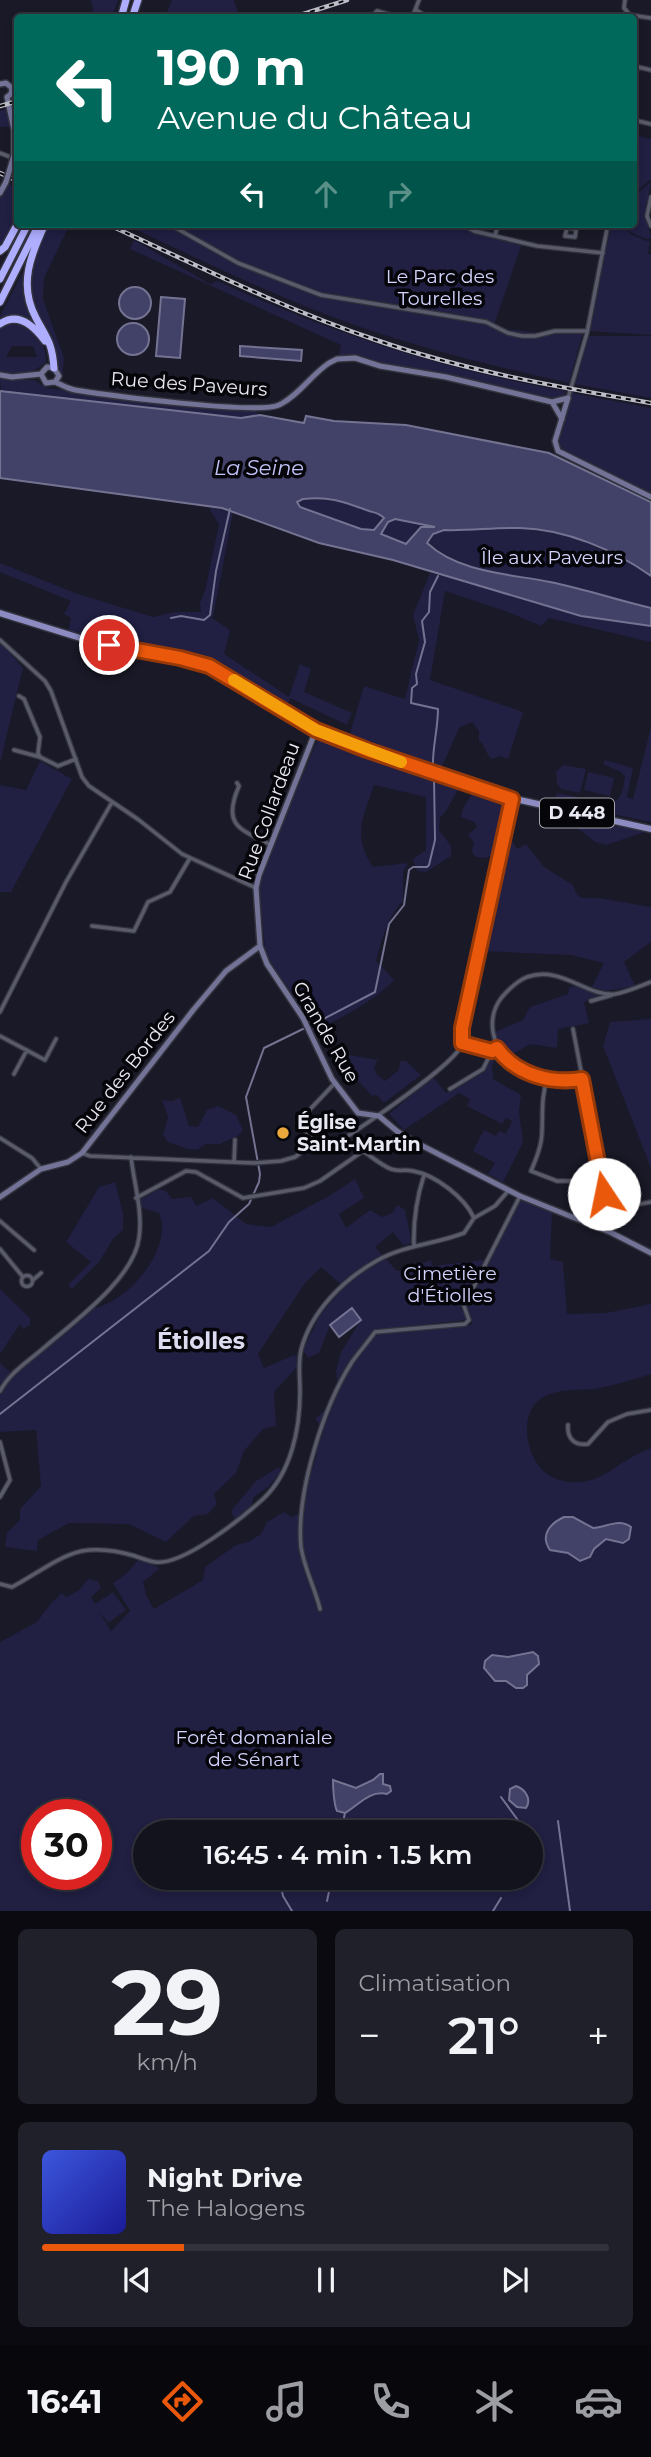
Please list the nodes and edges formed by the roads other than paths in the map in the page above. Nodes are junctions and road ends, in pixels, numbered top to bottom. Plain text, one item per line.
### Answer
1 (419, 0) edge
2 (416, 10) junction
3 (374, 14) edge
4 (392, 14) edge
5 (414, 14) edge
6 (422, 14) edge
7 (0, 85) edge
8 (0, 96) edge
9 (8, 97) junction
10 (14, 130) edge
11 (14, 163) edge
12 (0, 193) edge
13 (651, 197) edge
14 (651, 226) edge
15 (15, 228) edge
16 (26, 228) edge
17 (37, 228) edge
18 (43, 228) edge
19 (176, 228) edge
20 (469, 228) edge
21 (497, 228) edge
22 (607, 228) edge
23 (495, 236) junction
24 (0, 251) edge
25 (603, 253) junction
26 (0, 279) edge
27 (0, 302) edge
28 (0, 324) edge
29 (587, 331) junction
30 (50, 367) junction
31 (41, 374) junction
32 (0, 375) edge
33 (55, 382) junction
34 (568, 398) junction
35 (552, 402) junction
36 (562, 419) junction
37 (651, 497) edge
38 (0, 613) edge
39 (0, 640) edge
40 (19, 696) dead end
41 (316, 730) junction
42 (14, 750) dead end
43 (40, 757) junction
44 (76, 759) junction
45 (237, 783) dead end
46 (512, 799) junction
47 (112, 803) junction
48 (651, 829) edge
49 (271, 845) junction
50 (190, 858) junction
51 (256, 888) junction
52 (92, 926) dead end
53 (260, 946) junction
54 (651, 982) edge
55 (614, 994) junction
56 (591, 1001) dead end
57 (0, 1012) edge
58 (573, 1029) dead end
59 (0, 1036) edge
60 (56, 1039) dead end
61 (462, 1043) junction
62 (495, 1049) junction
63 (27, 1050) junction
64 (14, 1074) dead end
65 (582, 1079) junction
66 (547, 1080) junction
67 (335, 1083) junction
68 (450, 1089) dead end
69 (379, 1116) junction
70 (0, 1138) edge
71 (236, 1140) dead end
72 (316, 1144) junction
73 (82, 1153) junction
74 (131, 1157) junction
75 (234, 1162) junction
76 (41, 1169) junction
77 (424, 1175) junction
78 (575, 1181) dead end
79 (509, 1190) junction
80 (520, 1196) junction
81 (0, 1197) edge
82 (136, 1198) junction
83 (651, 1202) edge
84 (608, 1210) junction
85 (474, 1218) junction
86 (0, 1221) edge
87 (612, 1233) junction
88 (414, 1247) junction
89 (0, 1249) edge
90 (34, 1250) dead end
91 (651, 1253) edge
92 (41, 1273) dead end
93 (23, 1277) junction
94 (33, 1280) junction
95 (0, 1391) edge
96 (651, 1410) edge
97 (568, 1425) dead end
98 (0, 1442) edge
99 (0, 1497) edge
100 (0, 1584) edge
101 (320, 1609) dead end

1 - 2 street
2 - 5 street
2 - 6 street
3 - 4 street
7 - 9 street
8 - 9 street
9 - 10 street
11 - 12 street, bridge
13 - 14 street
15 - 24 highway
16 - 26 highway
17 - 27 highway
18 - 30 highway
19 - 29 street
20 - 23 street
21 - 23 street
22 - 25 street
23 - 25 street
25 - 29 street
28 - 30 highway
29 - 34 street
30 - 31 street
30 - 33 street
31 - 32 street
31 - 33 street
33 - 35 street, Rue des Paveurs
34 - 35 street
34 - 36 street
35 - 36 street
36 - 37 street
38 - 41 main road, D 448
39 - 44 street
40 - 43 street
41 - 46 main road, D 448
41 - 49 street, Rue Collardeau
42 - 43 street
43 - 44 street
44 - 47 street
45 - 49 street
46 - 48 main road, D 448
46 - 61 street
47 - 50 street
47 - 57 street
49 - 51 street, Rue Collardeau
50 - 51 street
50 - 52 street
51 - 53 street, Rue Collardeau
53 - 67 street, Grande Rue
53 - 73 street, Rue des Bordes
54 - 55 street
55 - 56 street
55 - 62 street
58 - 65 street
59 - 63 street
60 - 63 street
61 - 62 street
61 - 69 street
62 - 66 street
62 - 68 street
63 - 64 street
65 - 66 street
65 - 84 street
66 - 78 street
67 - 69 street, Grande Rue
67 - 72 street
69 - 72 street
69 - 79 street, Grande Rue
70 - 76 street
71 - 75 street
72 - 75 street
73 - 74 street
73 - 76 street, Rue des Bordes
74 - 75 street
74 - 82 street
76 - 81 street, Rue des Bordes
77 - 82 street
77 - 85 street
77 - 88 street
79 - 80 street, Grande Rue
79 - 85 street
80 - 87 street, Grande Rue
80 - 101 street
82 - 95 street
83 - 84 street
84 - 87 street
85 - 88 street
86 - 90 street
87 - 91 street, Grande Rue
88 - 100 street
89 - 93 street
92 - 94 street
93 - 94 street
93 - 94 street
96 - 97 street
98 - 99 street

